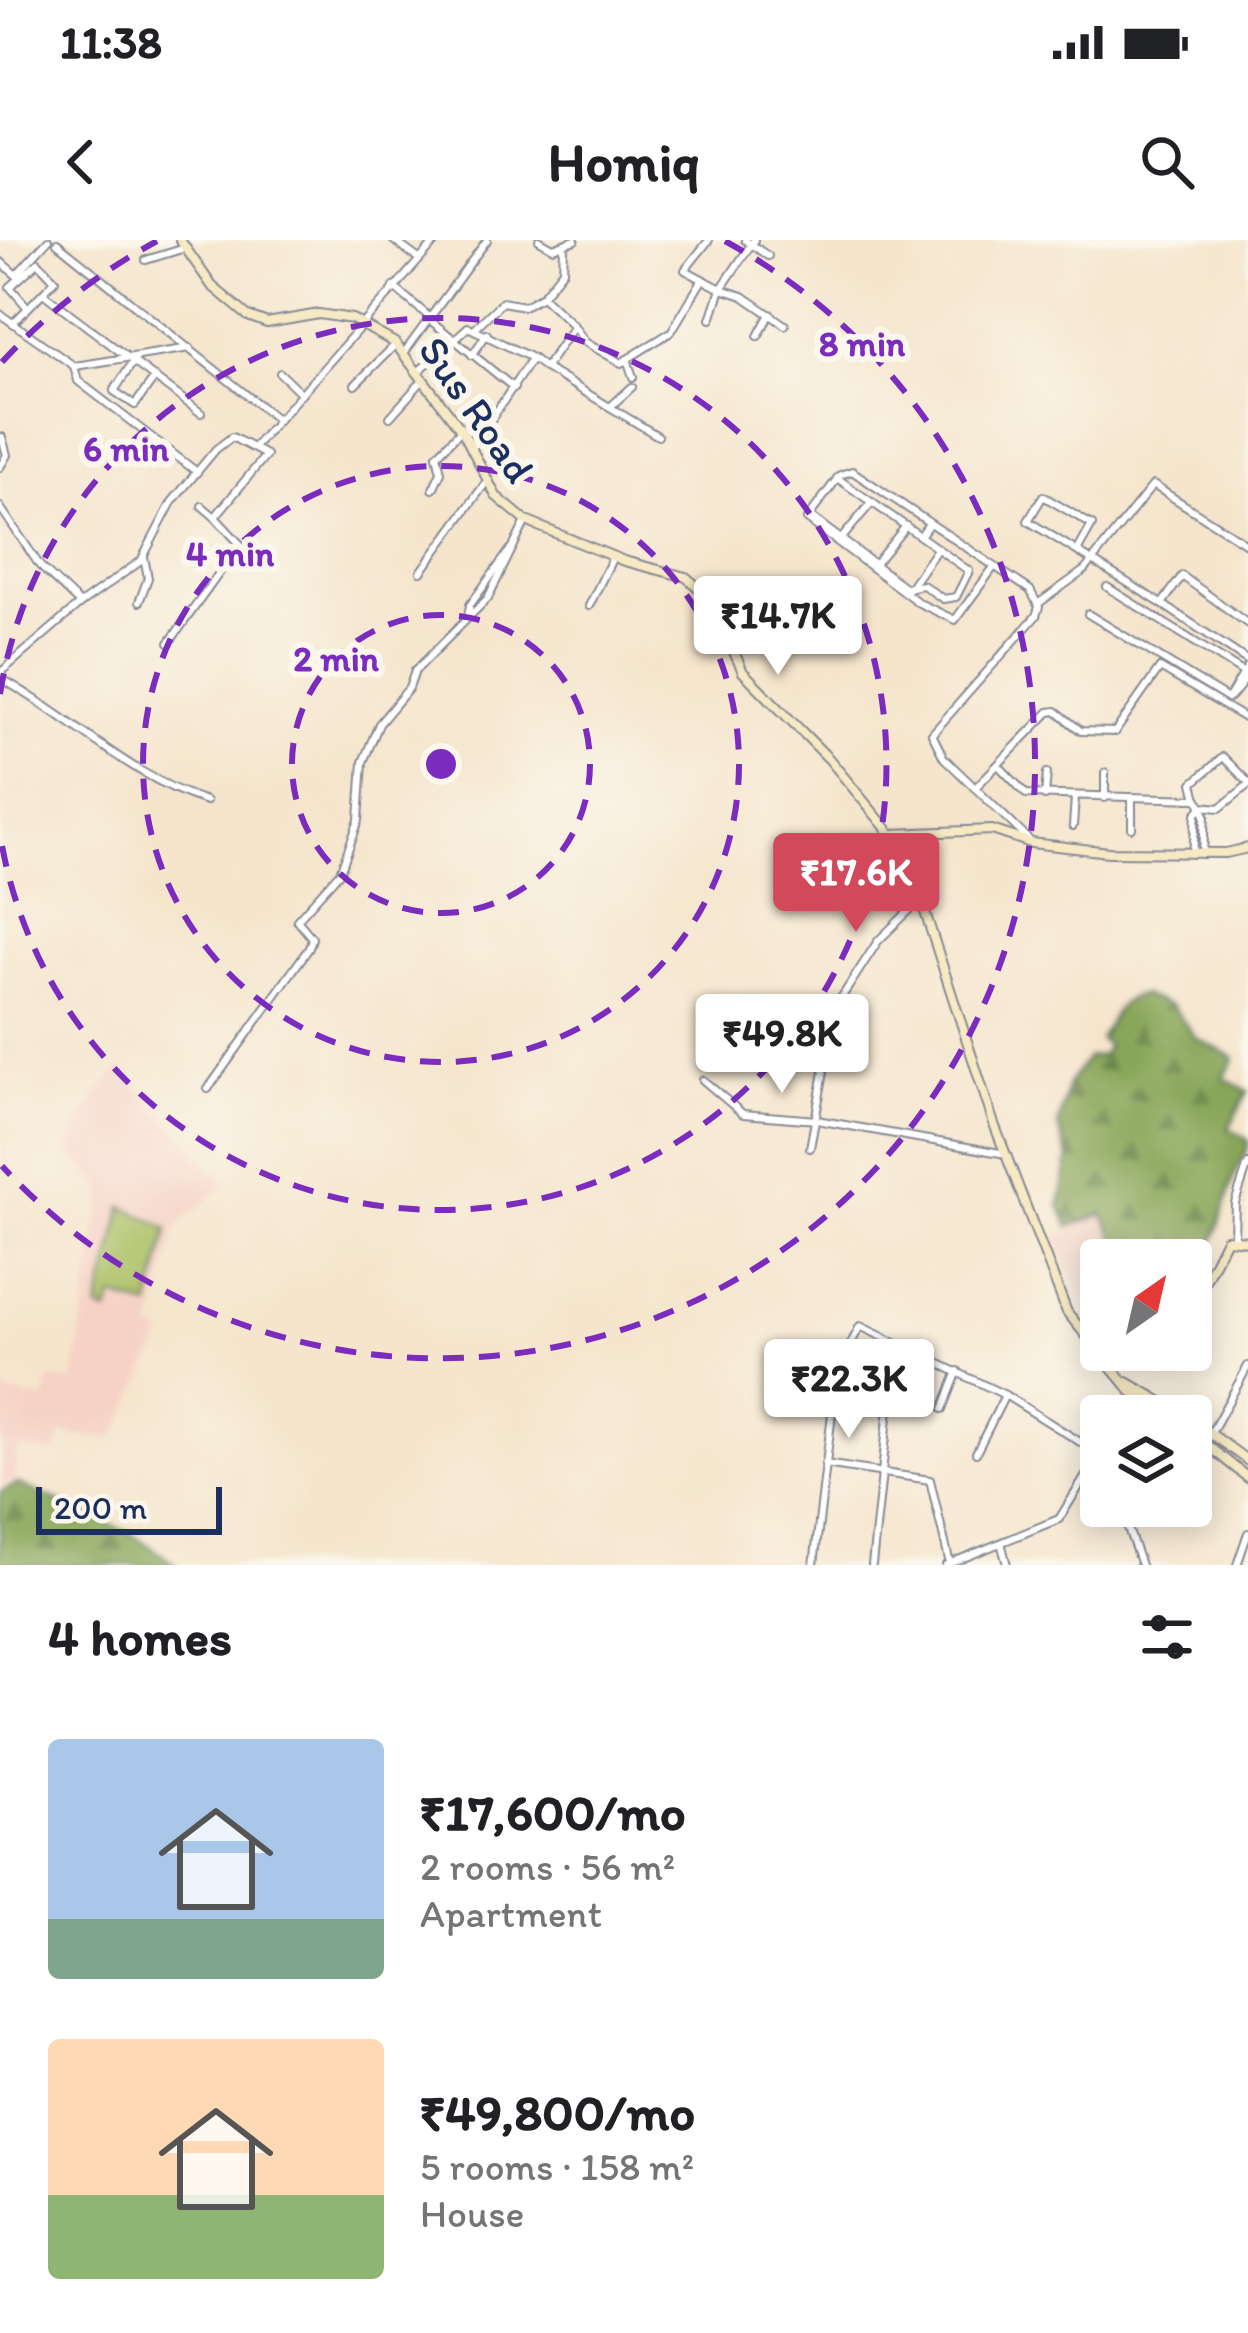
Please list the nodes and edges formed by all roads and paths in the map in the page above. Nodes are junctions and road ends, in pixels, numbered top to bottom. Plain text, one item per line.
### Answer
1 (393, 240) edge
2 (436, 240) edge
3 (487, 240) edge
4 (539, 240) edge
5 (575, 240) edge
6 (709, 240) edge
7 (53, 242) edge
8 (750, 242) edge
9 (182, 244) edge
10 (554, 248) junction
11 (564, 248) junction
12 (768, 256) dead end
13 (146, 260) dead end
14 (419, 260) junction
15 (563, 260) junction
16 (0, 261) edge
17 (701, 282) junction
18 (394, 287) junction
19 (721, 289) junction
20 (43, 292) junction
21 (542, 296) junction
22 (28, 308) junction
23 (0, 314) edge
24 (770, 314) junction
25 (428, 317) junction
26 (711, 319) dead end
27 (363, 321) junction
28 (13, 323) junction
29 (785, 325) dead end
30 (574, 326) junction
31 (476, 327) junction
32 (487, 334) junction
33 (758, 336) dead end
34 (454, 340) junction
35 (396, 344) junction
36 (190, 348) junction
37 (404, 353) junction
38 (471, 356) junction
39 (532, 358) junction
40 (627, 359) junction
41 (133, 360) junction
42 (74, 366) junction
43 (545, 368) junction
44 (280, 374) dead end
45 (422, 374) junction
46 (155, 378) junction
47 (355, 385) dead end
48 (514, 388) junction
49 (301, 393) junction
50 (610, 407) junction
51 (201, 413) dead end
52 (390, 418) dead end
53 (278, 419) junction
54 (461, 430) junction
55 (658, 436) dead end
56 (2, 437) edge
57 (256, 446) junction
58 (471, 450) junction
59 (0, 467) edge
60 (197, 472) junction
61 (837, 478) junction
62 (487, 481) junction
63 (433, 489) dead end
64 (872, 502) junction
65 (202, 506) dead end
66 (0, 507) edge
67 (809, 515) junction
68 (215, 517) junction
69 (526, 521) junction
70 (928, 525) junction
71 (906, 526) junction
72 (920, 536) junction
73 (842, 538) junction
74 (1248, 544) edge
75 (937, 549) junction
76 (1078, 550) junction
77 (144, 556) junction
78 (613, 556) junction
79 (1092, 558) junction
80 (875, 563) junction
81 (994, 567) junction
82 (421, 572) dead end
83 (1107, 587) dead end
84 (909, 589) junction
85 (139, 602) dead end
86 (80, 604) junction
87 (1037, 604) junction
88 (1162, 604) junction
89 (589, 606) dead end
90 (1088, 614) dead end
91 (1248, 624) edge
92 (169, 644) dead end
93 (1247, 665) edge
94 (0, 676) edge
95 (1248, 720) edge
96 (998, 765) junction
97 (1047, 773) dead end
98 (1106, 773) dead end
99 (1248, 784) edge
100 (975, 788) junction
101 (1045, 796) junction
102 (1075, 797) junction
103 (1105, 798) junction
104 (1132, 799) junction
105 (206, 801) dead end
106 (1200, 804) junction
107 (1073, 826) dead end
108 (1132, 828) dead end
109 (891, 834) junction
110 (1031, 843) junction
111 (1248, 848) edge
112 (1198, 854) junction
113 (921, 899) junction
114 (703, 1080) dead end
115 (208, 1089) dead end
116 (817, 1120) junction
117 (810, 1148) dead end
118 (1006, 1154) junction
119 (1248, 1165) edge
120 (1235, 1203) junction
121 (1248, 1208) edge
122 (1234, 1236) junction
123 (1248, 1241) edge
124 (1212, 1265) edge
125 (1080, 1328) edge
126 (909, 1347) junction
127 (1248, 1366) edge
128 (958, 1371) junction
129 (1114, 1371) edge
130 (1125, 1382) junction
131 (1005, 1395) junction
132 (1137, 1395) edge
133 (1149, 1395) edge
134 (943, 1409) dead end
135 (1212, 1432) edge
136 (1212, 1439) edge
137 (1080, 1440) edge
138 (1212, 1440) edge
139 (976, 1453) dead end
140 (1248, 1461) edge
141 (825, 1464) junction
142 (880, 1473) junction
143 (1248, 1478) edge
144 (1080, 1486) edge
145 (1127, 1527) edge
146 (1248, 1533) edge
147 (1002, 1546) junction
148 (948, 1564) edge
149 (814, 1565) edge
150 (872, 1565) edge
151 (1007, 1565) edge
152 (1141, 1565) edge
153 (1237, 1565) edge

1 - 14 street
2 - 14 street
3 - 25 street
4 - 10 street
5 - 11 street
6 - 17 street
7 - 16 street
7 - 36 street
8 - 12 street
8 - 19 street
9 - 13 street
9 - 27 main road, Sus Road
10 - 11 street
10 - 15 street
11 - 15 street
14 - 18 street
15 - 21 street
17 - 19 street
17 - 40 street
18 - 25 street
18 - 27 street
19 - 24 street
19 - 26 street
20 - 22 street
20 - 22 street
20 - 41 street
21 - 30 street
21 - 31 street
22 - 28 street
23 - 28 street
24 - 29 street
24 - 33 street
25 - 34 street
25 - 37 street
27 - 35 main road, Sus Road
27 - 49 street
28 - 42 street
30 - 40 street
30 - 43 street
31 - 32 street
31 - 34 street
32 - 38 street
32 - 39 street
34 - 38 street
34 - 45 street
35 - 37 main road, Sus Road
35 - 47 street
36 - 41 street
36 - 53 street
37 - 45 main road, Sus Road
38 - 48 street
39 - 43 street
39 - 48 street
40 - 50 street
41 - 42 street
41 - 46 street
41 - 46 street
42 - 60 street
43 - 50 street
44 - 49 street
45 - 52 street
45 - 54 main road, Sus Road
46 - 51 street
48 - 58 street
49 - 53 street
50 - 55 street
53 - 57 street
54 - 58 main road, Sus Road
54 - 63 street
56 - 59 street
57 - 60 street
57 - 68 street
58 - 62 main road, Sus Road
60 - 77 street
61 - 64 street
61 - 67 street
61 - 70 street
62 - 69 main road, Sus Road
62 - 82 street
64 - 71 street
64 - 73 street
65 - 68 street
66 - 86 street
67 - 73 street
67 - 81 street
68 - 92 street
69 - 78 main road, Sus Road
69 - 115 street
70 - 72 street
70 - 81 street
71 - 72 street
71 - 80 street
72 - 75 street
73 - 80 street
74 - 79 street
75 - 84 street
75 - 84 street
76 - 76 street
76 - 79 street
77 - 85 street
77 - 86 street
78 - 89 street
78 - 109 main road, Sus Road
79 - 87 street
79 - 88 street
80 - 84 street
81 - 87 street
83 - 93 street
86 - 94 street
87 - 100 street
88 - 91 street
88 - 93 street
90 - 93 street
94 - 105 street
95 - 96 street
96 - 100 street
96 - 101 street
97 - 101 street
98 - 103 street
99 - 106 street
99 - 106 street
100 - 110 street
101 - 102 street
102 - 103 street
102 - 107 street
103 - 104 street
104 - 106 street
104 - 108 street
106 - 112 street
109 - 110 main road
109 - 113 main road, Sus Road
110 - 112 main road
111 - 112 main road
113 - 116 street
113 - 118 main road, Sus Road
114 - 116 street
116 - 117 street
116 - 118 street
118 - 125 main road, Sus Road
119 - 120 street
120 - 121 street
120 - 122 street
122 - 123 main road
122 - 124 main road
126 - 128 street
126 - 141 street
126 - 142 street
127 - 135 street
128 - 131 street
128 - 134 street
129 - 130 main road, Sus Road
130 - 132 main road, Sus Road
130 - 133 main road, Sus Road
131 - 137 street
131 - 139 street
136 - 140 main road, Sus Road
138 - 143 main road, Sus Road
141 - 142 street
141 - 149 street
142 - 148 street
142 - 150 street
144 - 147 street
145 - 152 street
146 - 153 street
147 - 148 street
147 - 151 street

